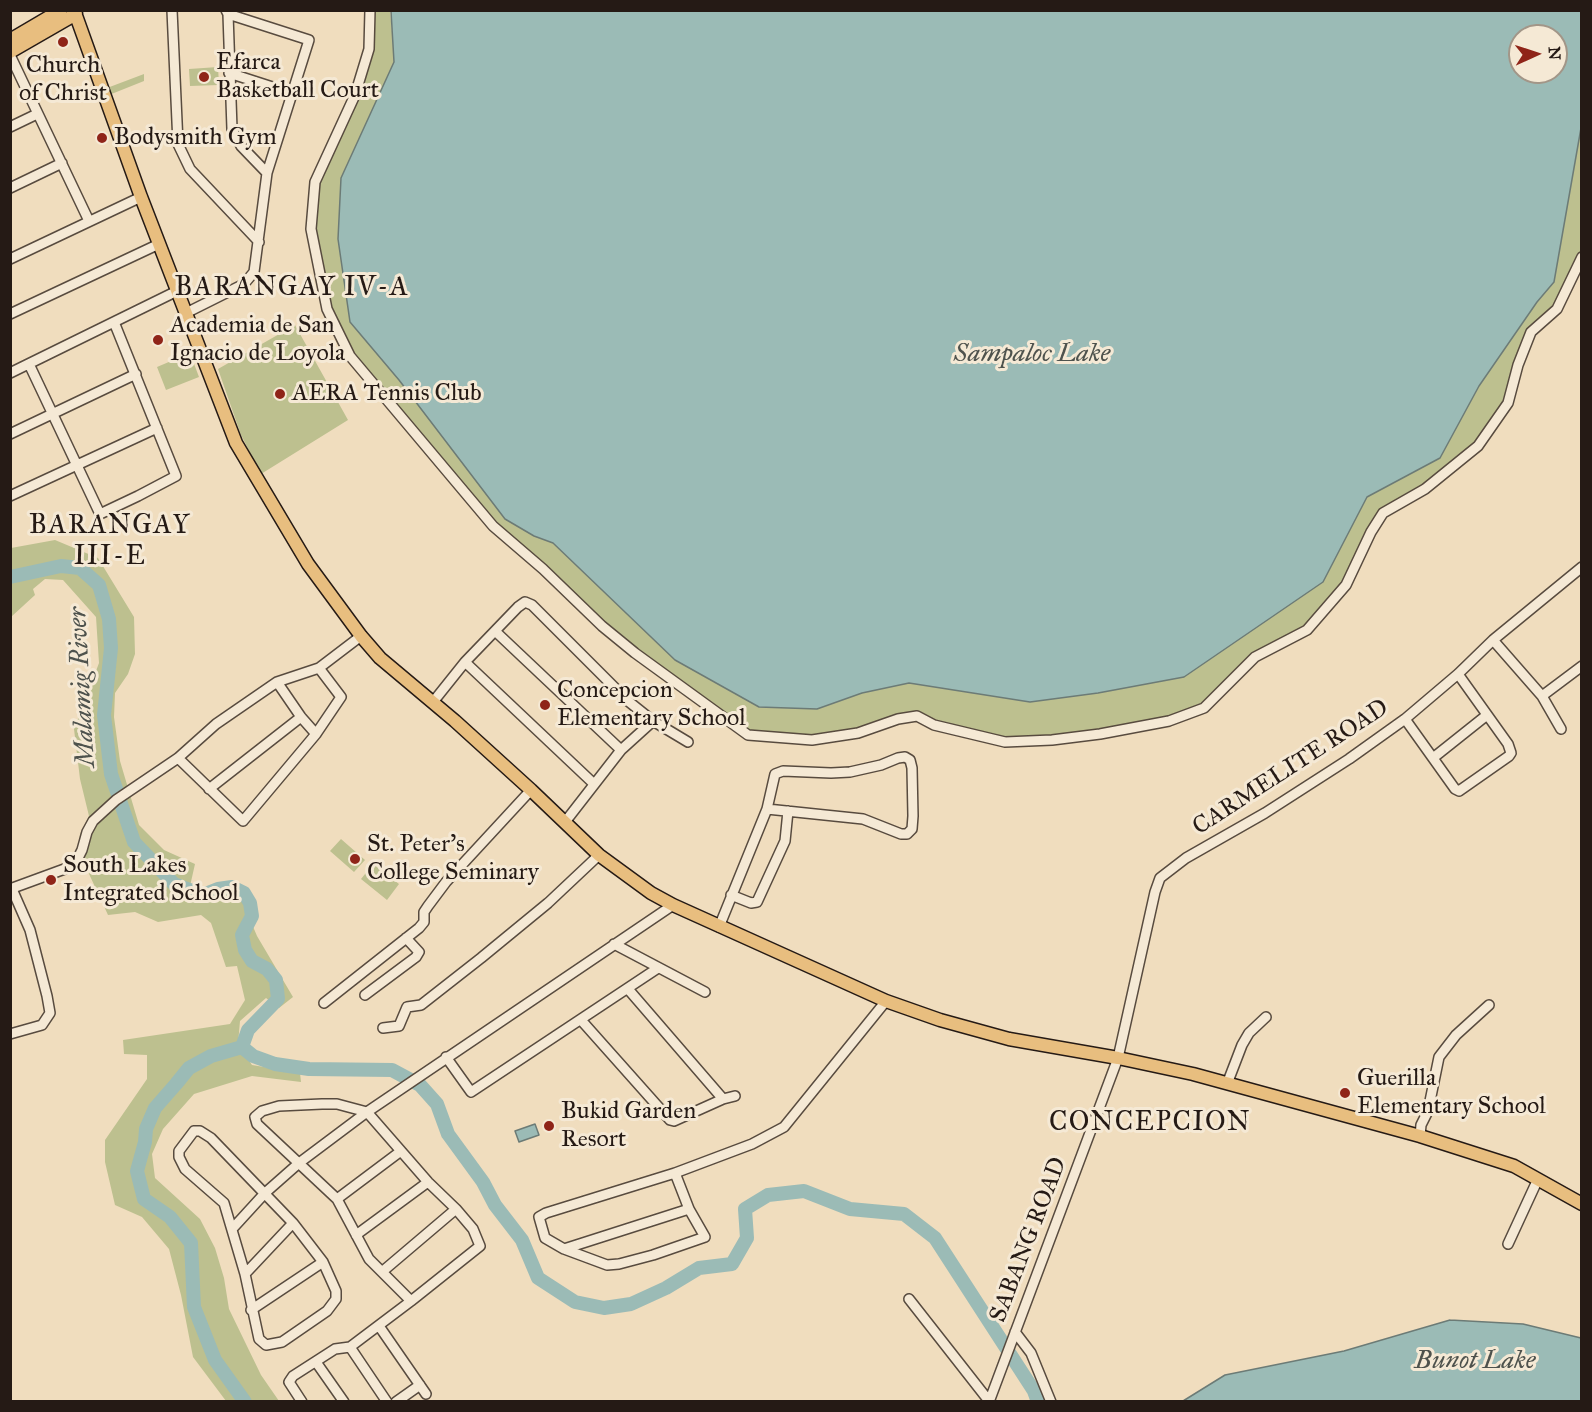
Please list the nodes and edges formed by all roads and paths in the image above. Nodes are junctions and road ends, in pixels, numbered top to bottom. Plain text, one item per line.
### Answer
1 (61, 10) edge
2 (172, 10) edge
3 (370, 10) edge
4 (75, 12) edge
5 (227, 12) edge
6 (10, 40) edge
7 (10, 53) edge
8 (229, 73) junction
9 (291, 93) junction
10 (38, 114) junction
11 (10, 127) edge
12 (62, 163) junction
13 (267, 174) junction
14 (10, 188) edge
15 (141, 197) junction
16 (89, 221) junction
17 (259, 242) junction
18 (159, 244) junction
19 (1581, 257) edge
20 (10, 259) edge
21 (177, 291) junction
22 (186, 313) junction
23 (10, 314) edge
24 (114, 322) junction
25 (29, 364) junction
26 (10, 373) edge
27 (136, 374) junction
28 (52, 416) junction
29 (157, 428) junction
30 (10, 434) edge
31 (76, 465) junction
32 (10, 496) edge
33 (1581, 567) edge
34 (495, 631) junction
35 (361, 636) junction
36 (1493, 640) junction
37 (465, 662) junction
38 (1581, 666) edge
39 (319, 668) junction
40 (1458, 674) junction
41 (277, 682) junction
42 (1542, 696) junction
43 (433, 702) junction
44 (1487, 715) junction
45 (301, 717) junction
46 (1405, 719) junction
47 (652, 721) junction
48 (1561, 729) dead end
49 (316, 734) junction
50 (688, 742) dead end
51 (621, 750) junction
52 (178, 758) junction
53 (1433, 758) junction
54 (594, 783) junction
55 (209, 789) junction
56 (531, 790) junction
57 (767, 809) junction
58 (788, 811) junction
59 (565, 822) junction
60 (599, 855) junction
61 (11, 889) edge
62 (731, 895) junction
63 (673, 905) junction
64 (718, 927) junction
65 (406, 938) junction
66 (615, 944) junction
67 (658, 968) junction
68 (628, 989) junction
69 (705, 992) dead end
70 (365, 995) dead end
71 (886, 1001) junction
72 (324, 1003) dead end
73 (1489, 1005) dead end
74 (1266, 1017) dead end
75 (581, 1020) junction
76 (384, 1028) dead end
77 (10, 1034) edge
78 (446, 1057) junction
79 (1118, 1058) junction
80 (1227, 1084) junction
81 (735, 1096) dead end
82 (723, 1099) junction
83 (367, 1112) junction
84 (1420, 1136) junction
85 (400, 1151) junction
86 (299, 1163) junction
87 (675, 1173) junction
88 (1538, 1179) junction
89 (428, 1182) junction
90 (265, 1193) junction
91 (337, 1199) junction
92 (1581, 1204) edge
93 (456, 1209) junction
94 (689, 1209) junction
95 (293, 1224) junction
96 (232, 1228) junction
97 (356, 1235) junction
98 (1508, 1244) dead end
99 (564, 1250) junction
100 (323, 1262) junction
101 (382, 1271) junction
102 (244, 1274) junction
103 (909, 1299) dead end
104 (411, 1301) junction
105 (251, 1310) junction
106 (379, 1326) junction
107 (1015, 1332) junction
108 (350, 1347) junction
109 (315, 1362) junction
110 (420, 1384) junction
111 (426, 1394) dead end
112 (302, 1401) edge
113 (344, 1401) edge
114 (387, 1401) edge
115 (396, 1401) edge
116 (989, 1401) edge
117 (1051, 1401) edge

1 - 6 main road
2 - 17 street
3 - 19 street
4 - 7 main road
4 - 15 main road
5 - 8 street
5 - 9 street
7 - 10 street
8 - 9 street
8 - 13 street
9 - 13 street
10 - 11 street
10 - 12 street
12 - 14 street
12 - 16 street
13 - 17 street
15 - 16 street
15 - 18 main road
16 - 20 street
17 - 22 street
18 - 21 main road
18 - 23 street
21 - 22 main road
21 - 24 street
22 - 35 main road
24 - 25 street
24 - 27 street
25 - 26 street
25 - 28 street
27 - 28 street
27 - 29 street
28 - 30 street
28 - 31 street
29 - 31 street
29 - 31 street
31 - 32 street
33 - 36 street, CARMELITE ROAD
34 - 37 street
34 - 47 street
34 - 51 street
35 - 39 street
35 - 43 main road
36 - 40 street, CARMELITE ROAD
36 - 42 street
37 - 43 street
37 - 54 street
38 - 42 street
39 - 41 street
39 - 49 street
40 - 44 street
40 - 46 street, CARMELITE ROAD
41 - 45 street
41 - 52 street
42 - 48 street
43 - 56 main road
44 - 53 street
44 - 53 street
45 - 49 street
45 - 55 street
46 - 53 street
46 - 79 street, CARMELITE ROAD
47 - 50 street
47 - 51 street
49 - 55 street
51 - 54 street
52 - 55 street
52 - 61 street
54 - 59 street
56 - 59 main road
56 - 65 street
57 - 58 street
57 - 58 street
57 - 62 street
58 - 62 street
59 - 60 main road
60 - 63 main road
60 - 76 street
61 - 77 street
62 - 64 street
63 - 64 main road
63 - 66 street
64 - 71 main road
65 - 70 street
65 - 72 street
66 - 67 street
66 - 78 street
67 - 68 street
67 - 69 street
68 - 75 street
68 - 82 street
71 - 79 main road
71 - 87 street
73 - 84 street
74 - 80 street
75 - 78 street
75 - 82 street
78 - 83 street
79 - 80 main road
79 - 107 street, SABANG ROAD
80 - 84 main road
81 - 82 street
83 - 85 street
83 - 86 street
83 - 86 street
84 - 88 main road
85 - 89 street
85 - 91 street
86 - 90 street
86 - 91 street
87 - 94 street
87 - 99 street
88 - 92 main road
88 - 98 street
89 - 93 street
89 - 97 street
90 - 95 street
90 - 96 street
90 - 96 street
91 - 97 street
93 - 101 street
93 - 104 street
94 - 99 street
94 - 99 street
95 - 100 street
95 - 102 street
96 - 102 street
97 - 101 street
100 - 105 street
100 - 105 street
101 - 104 street
102 - 105 street
103 - 116 street
104 - 106 street
106 - 108 street
106 - 110 street
107 - 116 street, SABANG ROAD
107 - 117 street
108 - 109 street
108 - 114 street
109 - 112 street
109 - 113 street
110 - 111 street
110 - 115 street

